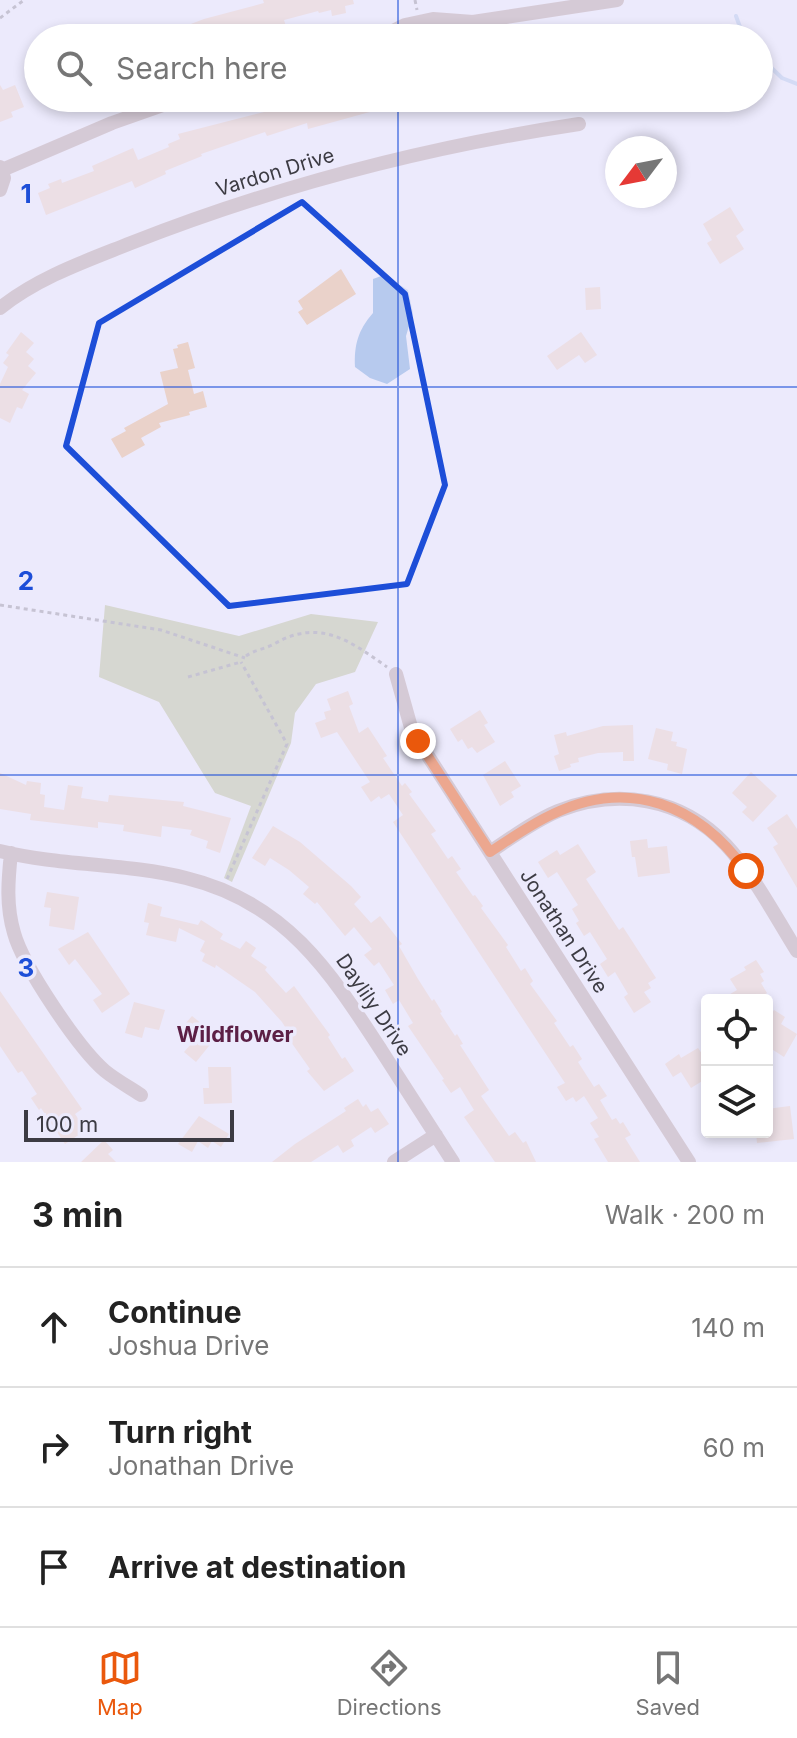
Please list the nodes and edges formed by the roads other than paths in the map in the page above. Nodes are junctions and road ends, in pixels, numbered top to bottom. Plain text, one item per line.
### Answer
1 (617, 0) edge
2 (523, 6) edge
3 (473, 22) junction
4 (410, 24) edge
5 (468, 24) edge
6 (143, 112) edge
7 (579, 124) dead end
8 (1, 169) edge
9 (0, 190) edge
10 (0, 308) edge
11 (396, 674) road end
12 (6, 852) edge
13 (490, 852) junction
14 (797, 951) edge
15 (141, 1095) dead end
16 (436, 1135) junction
17 (394, 1162) edge
18 (453, 1162) edge
19 (689, 1162) edge

1 - 2 street
2 - 3 street
3 - 4 street
3 - 5 street
6 - 8 street
7 - 10 street, Vardon Drive
8 - 9 street
11 - 13 street, Jonathan Drive
12 - 15 street
12 - 16 street, Daylily Drive
13 - 14 street
13 - 19 street, Jonathan Drive
16 - 17 street
16 - 18 street, Daylily Drive

